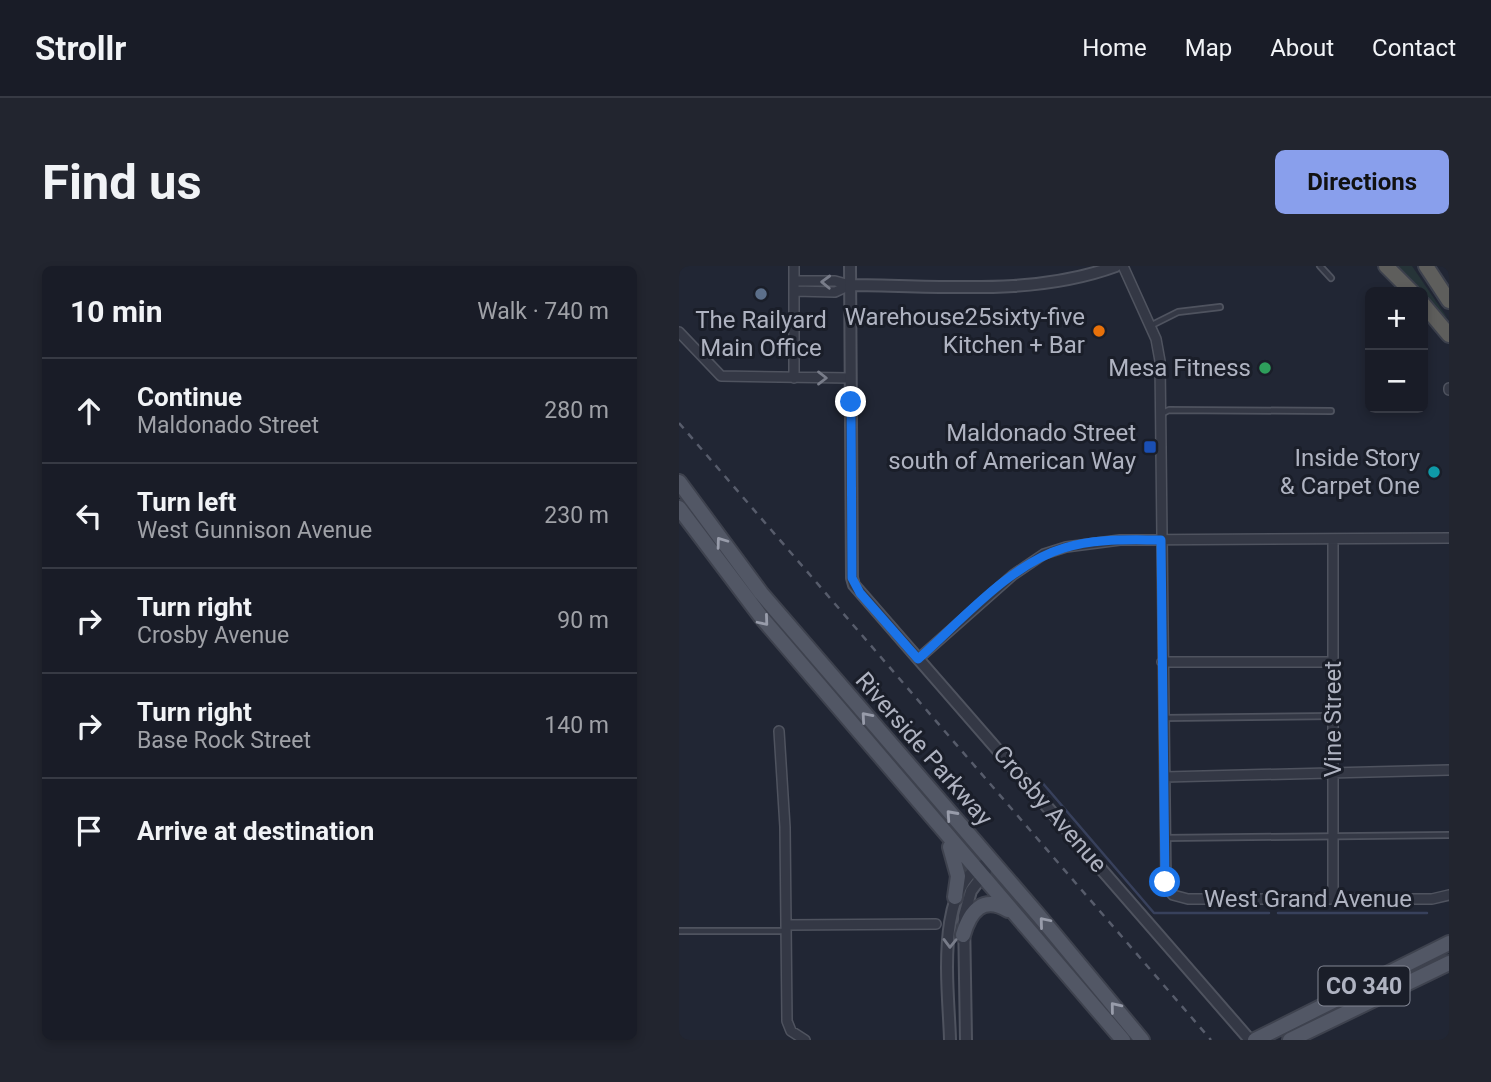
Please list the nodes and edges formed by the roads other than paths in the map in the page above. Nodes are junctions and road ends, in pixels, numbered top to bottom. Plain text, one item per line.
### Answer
1 (794, 266) edge
2 (850, 266) edge
3 (1115, 266) edge
4 (1123, 266) edge
5 (1320, 266) edge
6 (1386, 266) edge
7 (1426, 266) edge
8 (1331, 278) dead end
9 (850, 285) junction
10 (795, 286) junction
11 (1407, 287) edge
12 (1449, 301) edge
13 (1220, 307) dead end
14 (1428, 310) edge
15 (1151, 325) junction
16 (679, 332) edge
17 (1449, 335) edge
18 (794, 378) junction
19 (850, 378) junction
20 (1331, 411) dead end
21 (1160, 415) junction
22 (679, 482) edge
23 (679, 508) edge
24 (1449, 538) edge
25 (1161, 540) junction
26 (1333, 540) junction
27 (918, 659) junction
28 (1162, 662) junction
29 (1333, 662) junction
30 (1333, 716) junction
31 (1163, 718) junction
32 (779, 731) dead end
33 (1449, 770) edge
34 (1334, 775) junction
35 (1165, 777) junction
36 (939, 827) junction
37 (1449, 835) edge
38 (1334, 836) junction
39 (1164, 838) junction
40 (992, 861) junction
41 (978, 873) junction
42 (1449, 895) edge
43 (955, 897) junction
44 (1333, 899) junction
45 (1011, 912) junction
46 (936, 924) dead end
47 (786, 928) junction
48 (679, 931) edge
49 (963, 935) junction
50 (1449, 943) edge
51 (1449, 963) edge
52 (798, 1039) edge
53 (950, 1040) edge
54 (966, 1040) edge
55 (1123, 1040) edge
56 (1142, 1040) edge
57 (1252, 1040) edge
58 (1290, 1040) edge

1 - 10 street
2 - 9 street
3 - 9 street
4 - 15 street
5 - 8 lane
6 - 11 highway
7 - 12 highway
9 - 10 street
9 - 19 street
10 - 18 street
13 - 15 lane
14 - 17 highway
15 - 21 street
16 - 18 street
18 -> 19 street
19 - 27 street, Crosby Avenue
20 - 21 lane
21 - 25 street
40 -> 22 main road, Riverside Parkway
23 -> 36 main road, Riverside Parkway
24 - 26 street
25 - 26 street
25 - 27 street
25 - 28 street
26 - 29 street, Vine Street
27 - 57 street, Crosby Avenue
28 - 29 street
28 - 31 street
29 - 30 street, Vine Street
30 - 31 lane
30 - 34 street, Vine Street
31 - 35 street
32 - 47 street
33 - 34 street
34 - 35 street
34 - 38 street, Vine Street
35 - 39 street
36 - 41 main road, Riverside Parkway
36 - 43 main road
37 - 38 lane
38 - 39 lane
38 - 44 street, Vine Street
39 - 44 street, West Grand Avenue
40 - 41 street
56 -> 40 main road, Riverside Parkway
41 - 43 street
41 - 45 main road, Riverside Parkway
41 - 49 street
42 - 44 street, West Grand Avenue
43 -> 53 street
45 - 49 main road
45 - 55 main road, Riverside Parkway
46 - 47 street
47 - 48 lane
47 - 52 street
49 - 54 street
50 - 57 main road, CO 340
51 - 58 main road, CO 340

